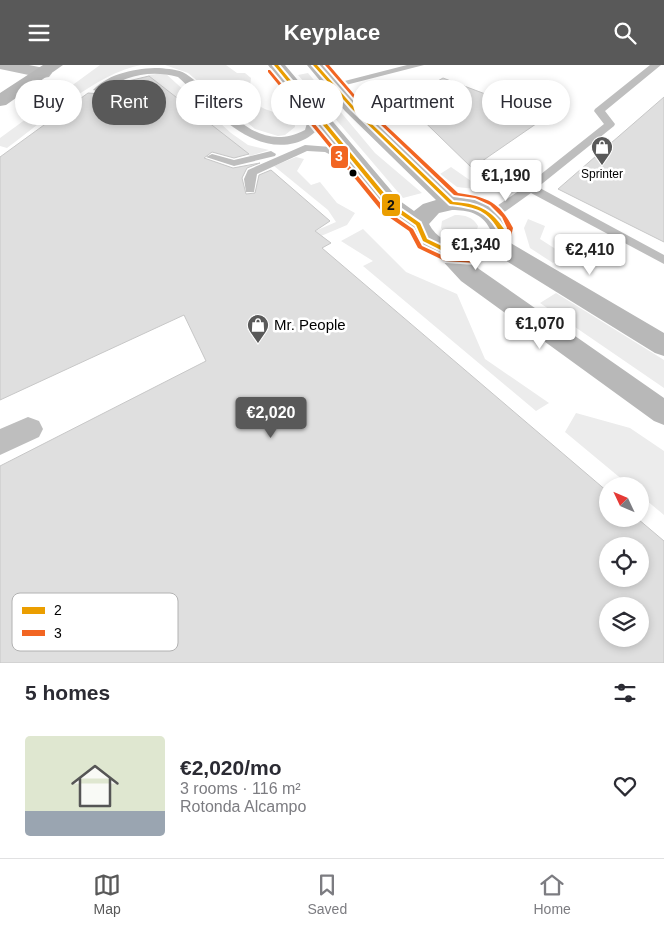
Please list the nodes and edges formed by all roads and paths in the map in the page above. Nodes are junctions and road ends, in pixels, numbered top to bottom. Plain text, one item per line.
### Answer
1 (4, 65) edge
2 (276, 65) edge
3 (315, 65) edge
4 (419, 65) edge
5 (656, 65) edge
6 (49, 69) edge
7 (113, 80) edge
8 (288, 80) edge
9 (329, 80) edge
10 (343, 83) edge
11 (343, 96) edge
12 (0, 101) edge
13 (312, 125) edge
14 (326, 125) edge
15 (302, 144) junction
16 (212, 157) dead end
17 (358, 166) junction
18 (530, 188) junction
19 (250, 191) dead end
20 (452, 203) junction
21 (492, 215) junction
22 (418, 224) junction
23 (494, 243) junction
24 (447, 251) junction
25 (664, 260) edge
26 (664, 345) edge
27 (664, 413) edge
28 (28, 429) dead end
29 (0, 443) edge

1 - 6 street
2 - 8 street
3 - 9 street
4 - 10 lane
5 - 18 lane
6 - 12 street
7 - 15 lane
11 - 20 street
13 - 15 lane
14 - 17 street
15 - 16 lane
15 - 17 lane
15 - 19 lane
17 - 22 street
18 - 21 lane
18 - 25 lane
20 - 21 street
20 - 22 street
21 - 23 street
22 - 24 street
23 - 24 street
23 - 26 street
24 - 27 street
28 - 29 street

